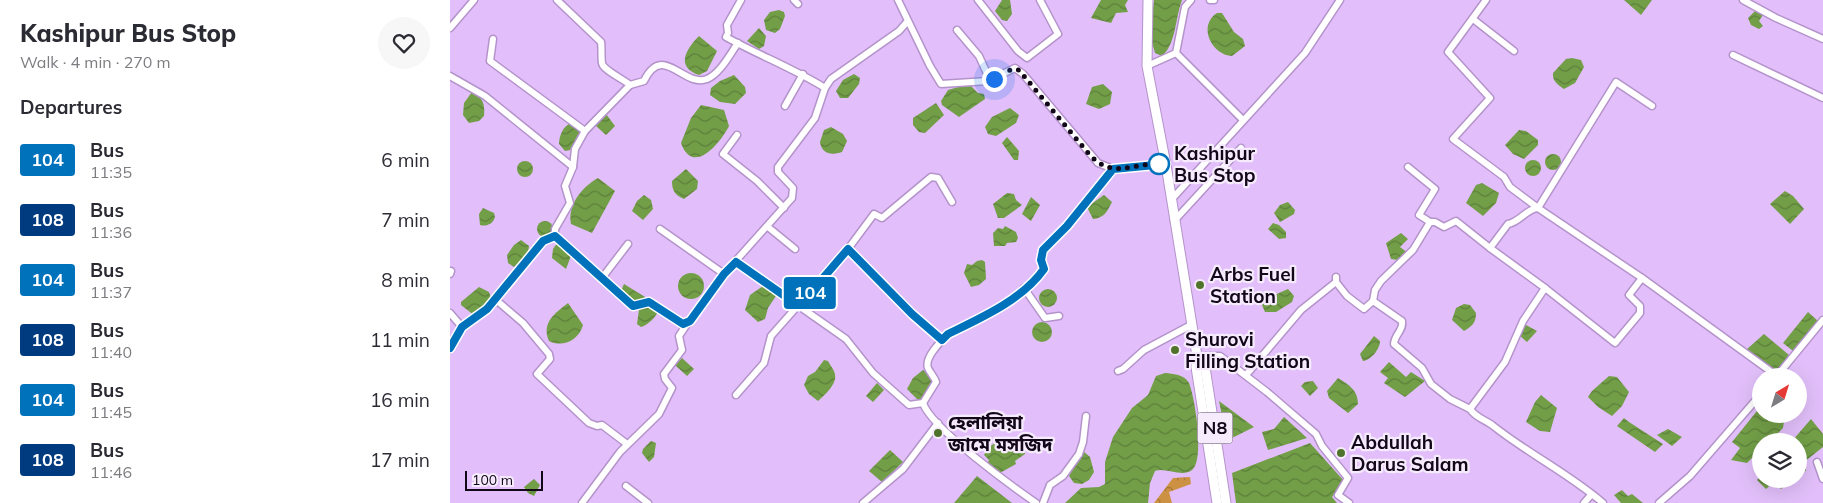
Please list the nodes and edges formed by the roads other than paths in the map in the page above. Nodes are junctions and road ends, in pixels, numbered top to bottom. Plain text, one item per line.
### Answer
1 (474, 0) edge
2 (556, 0) edge
3 (741, 0) edge
4 (898, 0) edge
5 (978, 0) edge
6 (1040, 0) edge
7 (1148, 0) edge
8 (1191, 0) edge
9 (1340, 0) edge
10 (1486, 0) edge
11 (1743, 0) edge
12 (1473, 19) junction
13 (907, 22) junction
14 (450, 28) edge
15 (957, 30) dead end
16 (493, 39) dead end
17 (1823, 39) edge
18 (738, 43) junction
19 (1514, 51) dead end
20 (1176, 53) junction
21 (1733, 55) dead end
22 (1024, 57) junction
23 (1151, 64) junction
24 (1015, 68) junction
25 (803, 74) junction
26 (450, 76) edge
27 (990, 80) junction
28 (630, 85) junction
29 (825, 88) junction
30 (1823, 98) edge
31 (785, 106) dead end
32 (1652, 106) dead end
33 (1243, 120) junction
34 (585, 131) junction
35 (737, 135) dead end
36 (1241, 148) dead end
37 (1166, 164) junction
38 (573, 167) junction
39 (1408, 167) dead end
40 (1113, 169) junction
41 (1171, 200) junction
42 (952, 202) dead end
43 (784, 208) junction
44 (1538, 208) junction
45 (1174, 221) junction
46 (1430, 222) junction
47 (768, 227) junction
48 (660, 229) dead end
49 (555, 236) junction
50 (628, 244) dead end
51 (795, 248) dead end
52 (1490, 248) junction
53 (848, 249) junction
54 (736, 262) junction
55 (724, 274) junction
56 (602, 278) junction
57 (1642, 278) junction
58 (1024, 288) junction
59 (1545, 288) junction
60 (495, 299) junction
61 (1373, 301) junction
62 (799, 306) junction
63 (450, 313) edge
64 (1059, 316) dead end
65 (1823, 320) edge
66 (687, 324) junction
67 (1191, 325) junction
68 (462, 327) junction
69 (942, 340) junction
70 (450, 348) edge
71 (1197, 356) junction
72 (1766, 368) edge
73 (1784, 368) edge
74 (1118, 370) dead end
75 (1246, 375) junction
76 (736, 395) dead end
77 (923, 403) junction
78 (1752, 404) edge
79 (1470, 409) junction
80 (1086, 416) dead end
81 (938, 423) junction
82 (627, 444) junction
83 (1817, 462) dead end
84 (1823, 479) edge
85 (626, 486) dead end
86 (1590, 495) dead end
87 (582, 503) edge
88 (648, 503) edge
89 (863, 503) edge
90 (1036, 503) edge
91 (1042, 503) edge
92 (1217, 503) edge
93 (1226, 503) edge
94 (1349, 503) edge
95 (1584, 503) edge
96 (1603, 503) edge
97 (1659, 503) edge

1 - 14 street
2 - 28 street
3 - 18 street
4 - 13 street
5 - 22 street
6 - 22 street
7 - 23 highway, N8
8 - 20 street
9 - 33 street
10 - 12 street
11 - 17 street
12 - 19 street
12 - 44 street
13 - 27 street
13 - 29 street
15 - 27 street
16 - 34 street
18 - 25 street
18 - 28 street
20 - 23 street
20 - 33 street
21 - 30 street
22 - 24 street
23 - 37 highway, N8
24 - 27 street
24 - 40 street
25 - 29 street
25 - 31 street
26 - 38 street
28 - 34 street
29 - 43 street
32 - 44 street
33 - 41 street
34 - 38 street
35 - 43 street
36 - 45 street
37 - 40 street
37 - 41 highway, N8
38 - 49 street
39 - 46 street
40 - 58 street
41 - 45 highway, N8
42 - 53 street
43 - 47 street
44 - 52 street
44 - 57 street
45 - 67 highway, N8
46 - 52 street
46 - 61 street
47 - 51 street
47 - 54 street
48 - 55 street
49 - 56 street
49 - 60 street
50 - 56 street
52 - 59 street
53 - 62 street
53 - 69 street
54 - 55 street
54 - 62 street
55 - 66 street
56 - 66 street
57 - 59 street
57 - 72 street
58 - 64 street
58 - 69 street
59 - 79 street
60 - 68 street
60 - 82 street
61 - 75 street
61 - 79 street
62 - 76 street
62 - 77 street
63 - 68 street
65 - 73 street
66 - 82 street
67 - 71 highway, N8
67 - 74 street
68 - 70 street
69 - 77 street
71 - 75 street
71 - 92 highway, N8
71 - 93 highway, N8
75 - 94 street
77 - 81 street
78 - 97 street
79 - 96 street
80 - 91 street
81 - 89 street
81 - 90 street
82 - 87 street
83 - 84 street
85 - 88 street
86 - 95 street

